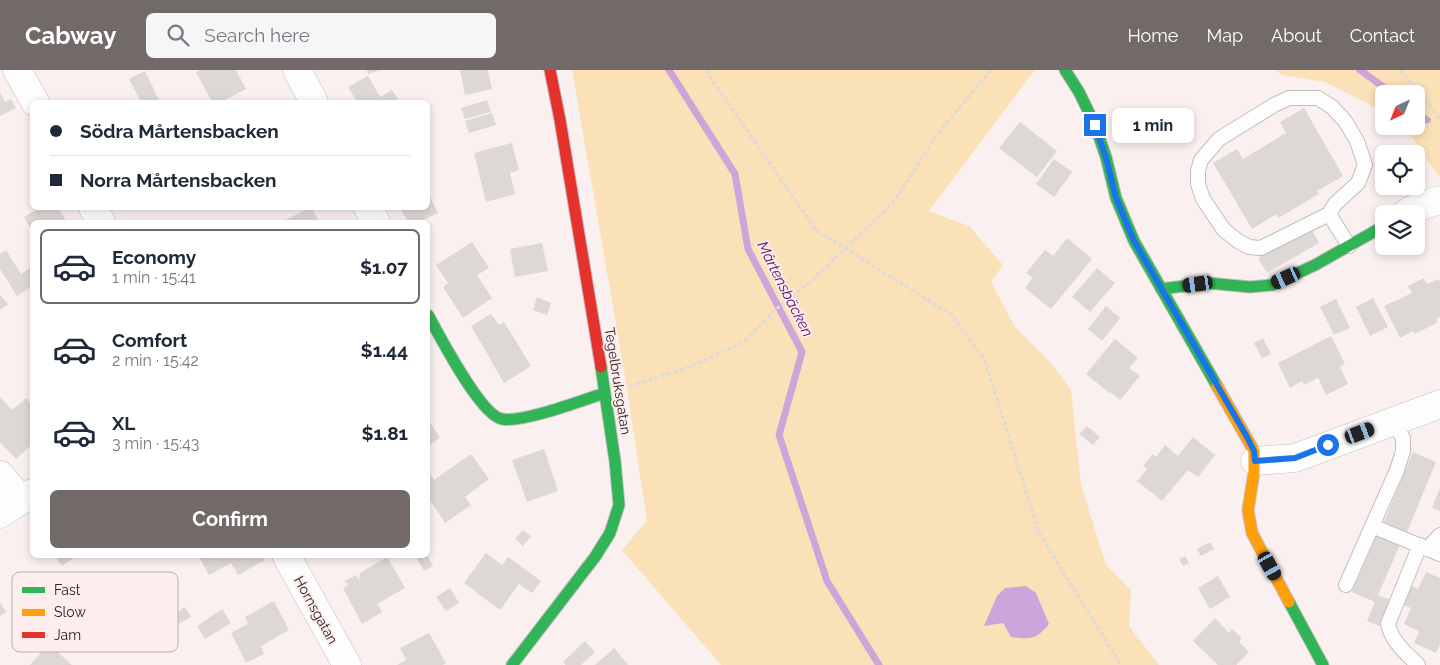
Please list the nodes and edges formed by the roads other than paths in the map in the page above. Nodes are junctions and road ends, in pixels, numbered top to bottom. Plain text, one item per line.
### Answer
1 (17, 70) edge
2 (297, 70) edge
3 (550, 70) edge
4 (1065, 70) edge
5 (34, 100) edge
6 (313, 100) edge
7 (1440, 200) edge
8 (1424, 205) edge
9 (1329, 214) junction
10 (1375, 231) edge
11 (1348, 246) junction
12 (1161, 288) junction
13 (430, 318) edge
14 (605, 393) junction
15 (1440, 404) edge
16 (1393, 421) junction
17 (1255, 461) junction
18 (0, 475) edge
19 (18, 503) edge
20 (1372, 526) junction
21 (1440, 535) edge
22 (1429, 549) edge
23 (288, 558) edge
24 (1346, 584) dead end
25 (517, 663) edge
26 (347, 665) edge
27 (1324, 665) edge
28 (1418, 665) edge

1 - 5 street
2 - 6 street
3 - 14 street, Tegelbruksgatan
4 - 12 street
7 - 8 street
9 - 9 lane
9 - 11 lane
10 - 11 street
11 - 12 street
12 - 17 street
13 - 14 street
14 - 25 street, Tegelbruksgatan
15 - 16 street
16 - 17 street
16 - 20 lane
17 - 27 street
18 - 19 street
20 - 22 lane
20 - 24 lane
21 - 22 lane
22 - 28 lane
23 - 26 street, Hornsgatan

